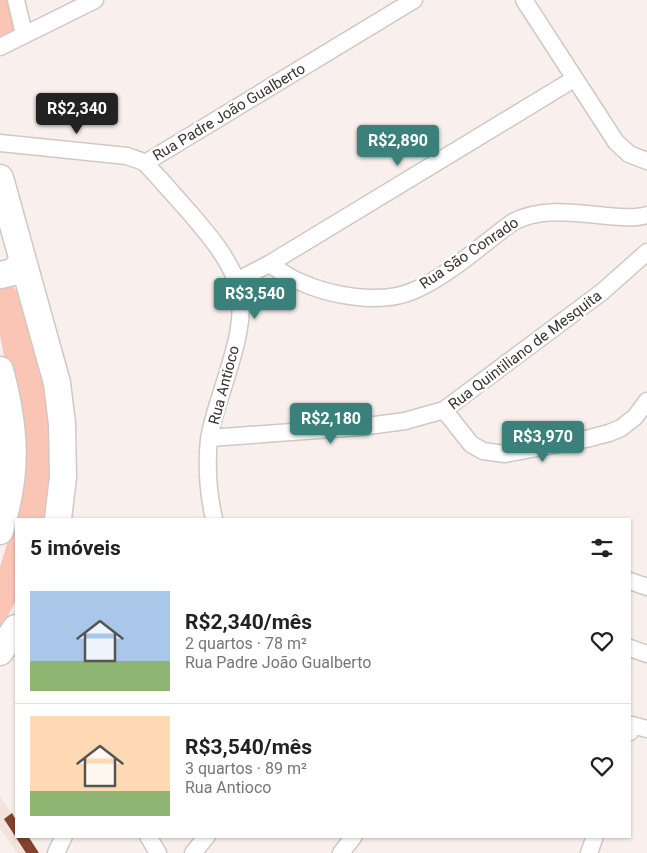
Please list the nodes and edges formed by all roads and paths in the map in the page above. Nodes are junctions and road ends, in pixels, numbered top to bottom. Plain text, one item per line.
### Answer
1 (16, 0) edge
2 (95, 0) edge
3 (414, 0) edge
4 (524, 0) edge
5 (24, 34) junction
6 (0, 47) edge
7 (574, 79) junction
8 (0, 143) edge
9 (647, 161) edge
10 (145, 164) junction
11 (0, 178) edge
12 (647, 215) edge
13 (647, 252) edge
14 (22, 262) junction
15 (269, 264) junction
16 (0, 275) edge
17 (236, 281) junction
18 (0, 370) edge
19 (647, 402) edge
20 (444, 410) junction
21 (210, 438) junction
22 (58, 518) edge
23 (214, 518) edge
24 (0, 532) edge
25 (631, 580) edge
26 (647, 587) edge
27 (15, 630) edge
28 (0, 652) edge
29 (63, 838) edge
30 (149, 838) edge
31 (205, 838) edge
32 (352, 838) edge
33 (594, 838) edge
34 (56, 853) edge
35 (158, 853) edge
36 (193, 853) edge
37 (341, 853) edge
38 (589, 853) edge

1 - 5 street
2 - 5 street
3 - 10 street, Rua Padre João Gualberto
4 - 7 street
5 - 6 street
7 - 9 street
7 - 15 street
8 - 10 street, Rua Padre João Gualberto
10 - 17 street, Rua Antioco
11 - 14 main road
12 - 15 street, Rua São Conrado
13 - 20 street, Rua Quintiliano de Mesquita
14 - 16 main road
14 - 22 main road
15 - 17 street
17 - 21 street, Rua Antioco
18 - 24 main road
19 - 20 street, Rua Quintiliano de Mesquita
20 - 21 street
21 - 23 street, Rua Antioco
25 - 26 street
27 - 28 main road
29 - 34 street
30 - 35 street
31 - 36 street
32 - 37 street
33 - 38 street

